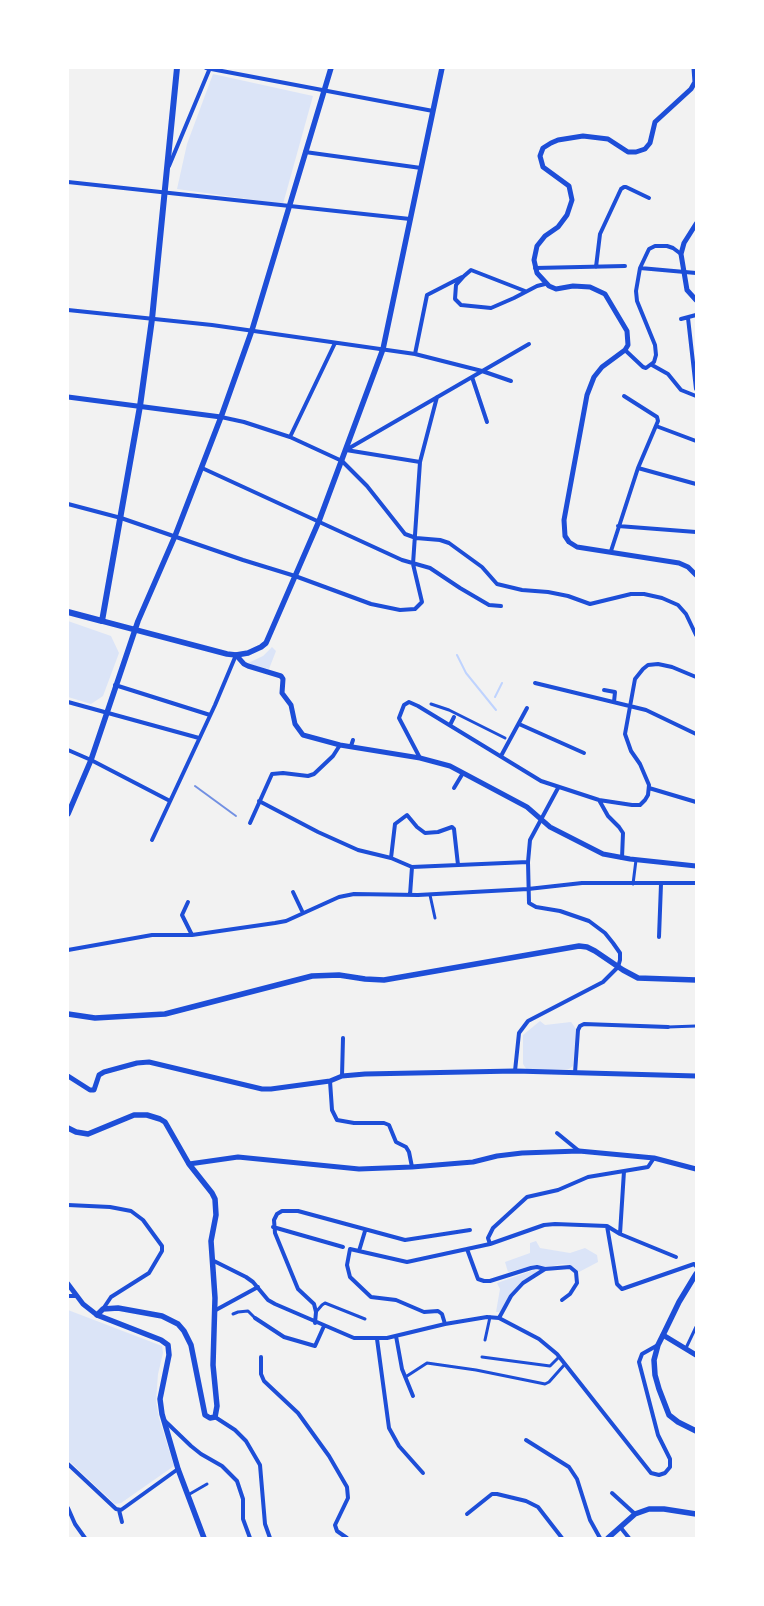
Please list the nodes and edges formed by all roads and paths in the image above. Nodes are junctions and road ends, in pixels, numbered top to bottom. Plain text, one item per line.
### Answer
1 (177, 68) edge
2 (209, 68) edge
3 (331, 68) edge
4 (442, 68) edge
5 (694, 68) edge
6 (696, 75) edge
7 (324, 91) junction
8 (433, 111) junction
9 (305, 152) junction
10 (421, 168) junction
11 (167, 170) junction
12 (68, 182) edge
13 (164, 193) junction
14 (649, 198) dead end
15 (288, 206) junction
16 (410, 219) junction
17 (696, 224) edge
18 (681, 254) junction
19 (625, 266) dead end
20 (596, 267) junction
21 (535, 268) junction
22 (640, 268) junction
23 (684, 273) junction
24 (696, 273) edge
25 (464, 276) junction
26 (545, 284) junction
27 (525, 291) junction
28 (696, 300) edge
29 (68, 310) edge
30 (696, 315) edge
31 (681, 318) dead end
32 (688, 318) junction
33 (152, 319) junction
34 (252, 330) junction
35 (335, 342) junction
36 (529, 344) dead end
37 (383, 350) junction
38 (626, 350) junction
39 (415, 354) junction
40 (652, 365) junction
41 (482, 371) junction
42 (472, 377) junction
43 (511, 381) dead end
44 (696, 390) edge
45 (624, 396) dead end
46 (696, 396) edge
47 (68, 397) edge
48 (437, 397) junction
49 (140, 406) junction
50 (221, 417) junction
51 (487, 422) dead end
52 (656, 426) junction
53 (290, 437) junction
54 (696, 441) edge
55 (346, 450) junction
56 (342, 461) junction
57 (420, 462) junction
58 (202, 468) junction
59 (638, 468) junction
60 (696, 484) edge
61 (68, 504) edge
62 (121, 518) junction
63 (319, 521) junction
64 (618, 526) junction
65 (696, 532) edge
66 (175, 536) junction
67 (416, 538) junction
68 (611, 552) junction
69 (412, 564) junction
70 (696, 575) edge
71 (295, 576) junction
72 (502, 606) dead end
73 (68, 612) edge
74 (102, 621) junction
75 (135, 630) junction
76 (696, 635) edge
77 (236, 655) junction
78 (696, 677) edge
79 (535, 683) dead end
80 (115, 685) junction
81 (604, 690) dead end
82 (68, 702) edge
83 (614, 702) junction
84 (431, 704) dead end
85 (630, 706) junction
86 (527, 708) dead end
87 (106, 712) junction
88 (210, 715) junction
89 (454, 717) dead end
90 (519, 724) junction
91 (450, 726) junction
92 (696, 734) edge
93 (199, 738) junction
94 (505, 738) dead end
95 (353, 740) dead end
96 (340, 745) junction
97 (351, 746) junction
98 (68, 750) edge
99 (584, 753) dead end
100 (501, 756) junction
101 (420, 758) junction
102 (91, 760) junction
103 (463, 772) junction
104 (454, 788) dead end
105 (558, 788) junction
106 (649, 788) junction
107 (599, 800) junction
108 (170, 801) junction
109 (259, 801) junction
110 (696, 802) edge
111 (68, 814) edge
112 (541, 820) junction
113 (250, 823) dead end
114 (152, 840) dead end
115 (391, 858) junction
116 (622, 858) junction
117 (636, 860) junction
118 (528, 862) junction
119 (458, 864) junction
120 (696, 866) edge
121 (412, 867) junction
122 (633, 884) junction
123 (661, 884) junction
124 (696, 884) edge
125 (528, 889) junction
126 (293, 892) dead end
127 (410, 895) junction
128 (430, 895) junction
129 (188, 902) dead end
130 (303, 913) junction
131 (435, 918) dead end
132 (192, 934) junction
133 (659, 937) dead end
134 (68, 950) edge
135 (618, 967) junction
136 (696, 980) edge
137 (68, 1014) edge
138 (696, 1026) edge
139 (668, 1027) joint
140 (343, 1038) dead end
141 (516, 1071) junction
142 (575, 1073) junction
143 (68, 1076) edge
144 (342, 1076) junction
145 (696, 1076) edge
146 (330, 1081) junction
147 (68, 1128) edge
148 (558, 1133) dead end
149 (579, 1151) junction
150 (654, 1158) junction
151 (189, 1164) junction
152 (412, 1167) junction
153 (696, 1169) edge
154 (624, 1171) junction
155 (68, 1205) edge
156 (607, 1226) junction
157 (273, 1227) junction
158 (365, 1230) junction
159 (470, 1230) dead end
160 (620, 1234) junction
161 (490, 1244) junction
162 (343, 1247) dead end
163 (467, 1249) junction
164 (359, 1251) junction
165 (676, 1257) dead end
166 (212, 1260) junction
167 (696, 1266) edge
168 (545, 1269) junction
169 (696, 1274) edge
170 (68, 1284) edge
171 (258, 1287) junction
172 (68, 1296) edge
173 (76, 1296) junction
174 (562, 1300) dead end
175 (103, 1309) junction
176 (214, 1311) junction
177 (316, 1312) junction
178 (233, 1314) dead end
179 (97, 1315) junction
180 (490, 1317) junction
181 (254, 1318) joint
182 (499, 1318) junction
183 (365, 1319) dead end
184 (315, 1323) junction
185 (445, 1324) junction
186 (324, 1326) junction
187 (696, 1327) edge
188 (663, 1335) junction
189 (396, 1336) junction
190 (377, 1339) junction
191 (485, 1340) dead end
192 (658, 1345) junction
193 (686, 1348) junction
194 (696, 1355) edge
195 (261, 1357) dead end
196 (560, 1357) junction
197 (482, 1358) dead end
198 (565, 1364) junction
199 (404, 1376) junction
200 (413, 1396) dead end
201 (215, 1417) junction
202 (163, 1419) junction
203 (696, 1432) edge
204 (526, 1440) dead end
205 (68, 1464) edge
206 (178, 1469) junction
207 (423, 1474) dead end
208 (207, 1484) dead end
209 (612, 1493) dead end
210 (188, 1495) junction
211 (68, 1508) edge
212 (119, 1510) junction
213 (467, 1514) dead end
214 (635, 1514) junction
215 (696, 1514) edge
216 (122, 1522) dead end
217 (620, 1528) junction
218 (85, 1538) edge
219 (204, 1538) edge
220 (250, 1538) edge
221 (270, 1538) edge
222 (347, 1538) edge
223 (562, 1538) edge
224 (600, 1538) edge
225 (608, 1538) edge
226 (629, 1538) edge

1 - 11 main road
2 - 7 street
2 - 11 street
3 - 7 main road
4 - 8 main road
5 - 6 street
6 - 21 street
7 - 8 street
7 - 9 main road
8 - 10 main road
9 - 10 street
9 - 15 main road
10 - 16 main road
11 - 13 main road
12 - 13 street
13 - 15 street
13 - 33 main road
14 - 20 street
15 - 16 street
15 - 34 main road
16 - 37 main road
17 - 18 street
18 - 22 street
18 - 23 street
19 - 20 street
20 - 21 street
21 - 26 street
22 - 23 street
22 - 40 street
23 - 24 street
23 - 28 street
25 - 27 street
25 - 27 street
25 - 39 street
26 - 27 street
26 - 38 street
29 - 33 street
30 - 32 street
31 - 32 street
32 - 44 street
33 - 34 street
33 - 49 main road
34 - 35 street
34 - 50 main road
35 - 37 street
35 - 53 street
36 - 41 street
37 - 39 street
37 - 55 main road
38 - 40 street
38 - 68 street
39 - 41 street
40 - 46 street
41 - 42 street
41 - 43 street
42 - 48 street
42 - 51 street
45 - 52 street
47 - 49 street
48 - 55 street
48 - 57 street
49 - 50 street
49 - 62 main road
50 - 53 street
50 - 58 main road
52 - 54 street
52 - 59 street
53 - 56 street
55 - 56 main road
55 - 57 street
56 - 63 main road
56 - 67 street
57 - 67 street
58 - 63 street
58 - 66 main road
59 - 60 street
59 - 64 street
61 - 62 street
62 - 66 street
62 - 74 main road
63 - 69 street
63 - 71 main road
64 - 65 street
64 - 68 street
66 - 71 street
66 - 75 main road
67 - 69 street
67 - 76 street
68 - 70 street
69 - 71 street
69 - 72 street
71 - 77 main road
73 - 74 main road
74 - 75 main road
75 - 77 main road
75 - 80 main road
77 - 88 street
77 - 96 street
78 - 85 street
79 - 83 street
80 - 87 main road
80 - 88 street
81 - 83 street
82 - 87 street
83 - 85 street
84 - 94 street
85 - 92 street
85 - 106 street
86 - 90 street
87 - 93 street
87 - 102 main road
88 - 93 street
89 - 91 street
90 - 99 street
90 - 100 street
91 - 100 street
91 - 101 street
93 - 108 street
95 - 97 street
96 - 97 street
96 - 109 street
97 - 101 street
98 - 102 street
100 - 105 street
101 - 103 street
102 - 108 street
102 - 111 main road
103 - 104 street
103 - 112 street
105 - 107 street
105 - 112 street
106 - 107 street
106 - 110 street
107 - 116 street
108 - 114 street
109 - 113 street
109 - 115 street
112 - 116 street
112 - 118 street
115 - 119 street
115 - 121 street
116 - 117 street
117 - 120 street
117 - 122 street
118 - 119 street
118 - 125 street
119 - 121 street
121 - 127 street
122 - 123 street
122 - 125 street
123 - 124 street
123 - 133 street
125 - 128 street
125 - 135 street
126 - 130 street
127 - 128 street
127 - 130 street
128 - 131 street
129 - 132 street
130 - 132 street
132 - 134 street
135 - 136 main road
135 - 137 main road
135 - 141 street
138 - 139 street
139 - 142 street
140 - 144 street
141 - 142 street
141 - 144 street
142 - 145 street
143 - 146 street
144 - 146 street
146 - 152 street
147 - 151 main road
148 - 149 street
149 - 150 street
149 - 152 street
150 - 153 street
150 - 154 street
151 - 152 street
151 - 166 main road
154 - 160 street
154 - 161 street
155 - 175 street
156 - 160 street
156 - 161 street
156 - 167 street
157 - 158 street
157 - 162 street
157 - 177 street
158 - 159 street
158 - 164 street
160 - 165 street
161 - 163 street
163 - 164 street
163 - 168 street
164 - 185 street
166 - 171 street
166 - 176 main road
168 - 174 street
168 - 182 street
169 - 188 main road
170 - 173 street
171 - 176 street
171 - 184 street
172 - 173 street
173 - 179 street
175 - 179 main road
175 - 201 main road
176 - 201 main road
177 - 183 street
177 - 184 street
178 - 181 street
179 - 202 main road
180 - 182 street
180 - 185 street
180 - 191 street
181 - 186 street
182 - 196 street
184 - 186 street
185 - 189 street
186 - 190 street
187 - 193 street
188 - 192 main road
188 - 193 street
189 - 190 street
189 - 199 street
190 - 207 street
192 - 198 street
192 - 203 main road
193 - 194 street
195 - 222 street
196 - 197 street
196 - 198 street
198 - 199 street
199 - 200 street
201 - 221 street
202 - 206 main road
202 - 220 street
204 - 224 street
205 - 212 street
206 - 210 main road
206 - 212 street
208 - 210 street
209 - 214 street
210 - 219 main road
211 - 218 street
212 - 216 street
213 - 223 street
214 - 215 main road
214 - 217 main road
217 - 225 main road
217 - 226 street

